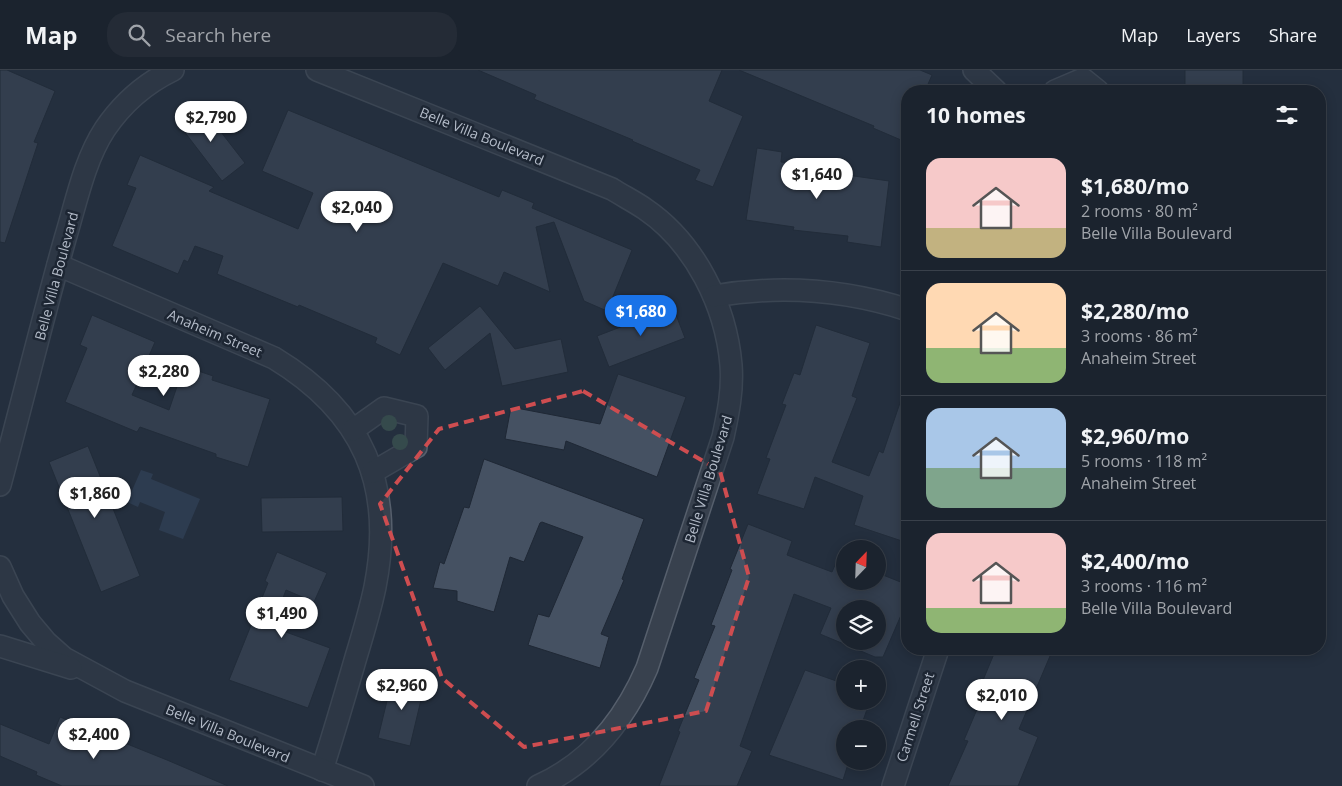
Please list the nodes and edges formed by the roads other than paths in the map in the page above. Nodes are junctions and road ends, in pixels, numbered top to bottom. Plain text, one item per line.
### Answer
1 (173, 70) edge
2 (317, 70) edge
3 (974, 70) edge
4 (144, 77) edge
5 (990, 85) edge
6 (1070, 85) edge
7 (1091, 85) edge
8 (58, 265) junction
9 (714, 296) junction
10 (901, 308) edge
11 (353, 430) junction
12 (373, 472) junction
13 (0, 485) edge
14 (0, 567) edge
15 (0, 646) edge
16 (936, 655) edge
17 (95, 676) junction
18 (322, 770) junction
19 (574, 777) edge
20 (363, 786) edge
21 (538, 786) edge
22 (893, 786) edge

1 - 4 street, Belle Villa Boulevard
2 - 9 street, Belle Villa Boulevard
3 - 5 street
4 - 8 street, Belle Villa Boulevard
6 - 7 street
8 - 11 street, Anaheim Street
8 - 13 street, Belle Villa Boulevard
9 - 10 street
9 - 19 street, Belle Villa Boulevard
11 - 12 street, Anaheim Street
11 - 12 street
12 - 18 street, Anaheim Street
14 - 17 street, Belle Villa Boulevard
15 - 17 street, Belle Villa Boulevard
16 - 22 street, Carmell Street
17 - 18 street, Belle Villa Boulevard
18 - 20 street, Belle Villa Boulevard
19 - 21 street, Belle Villa Boulevard

